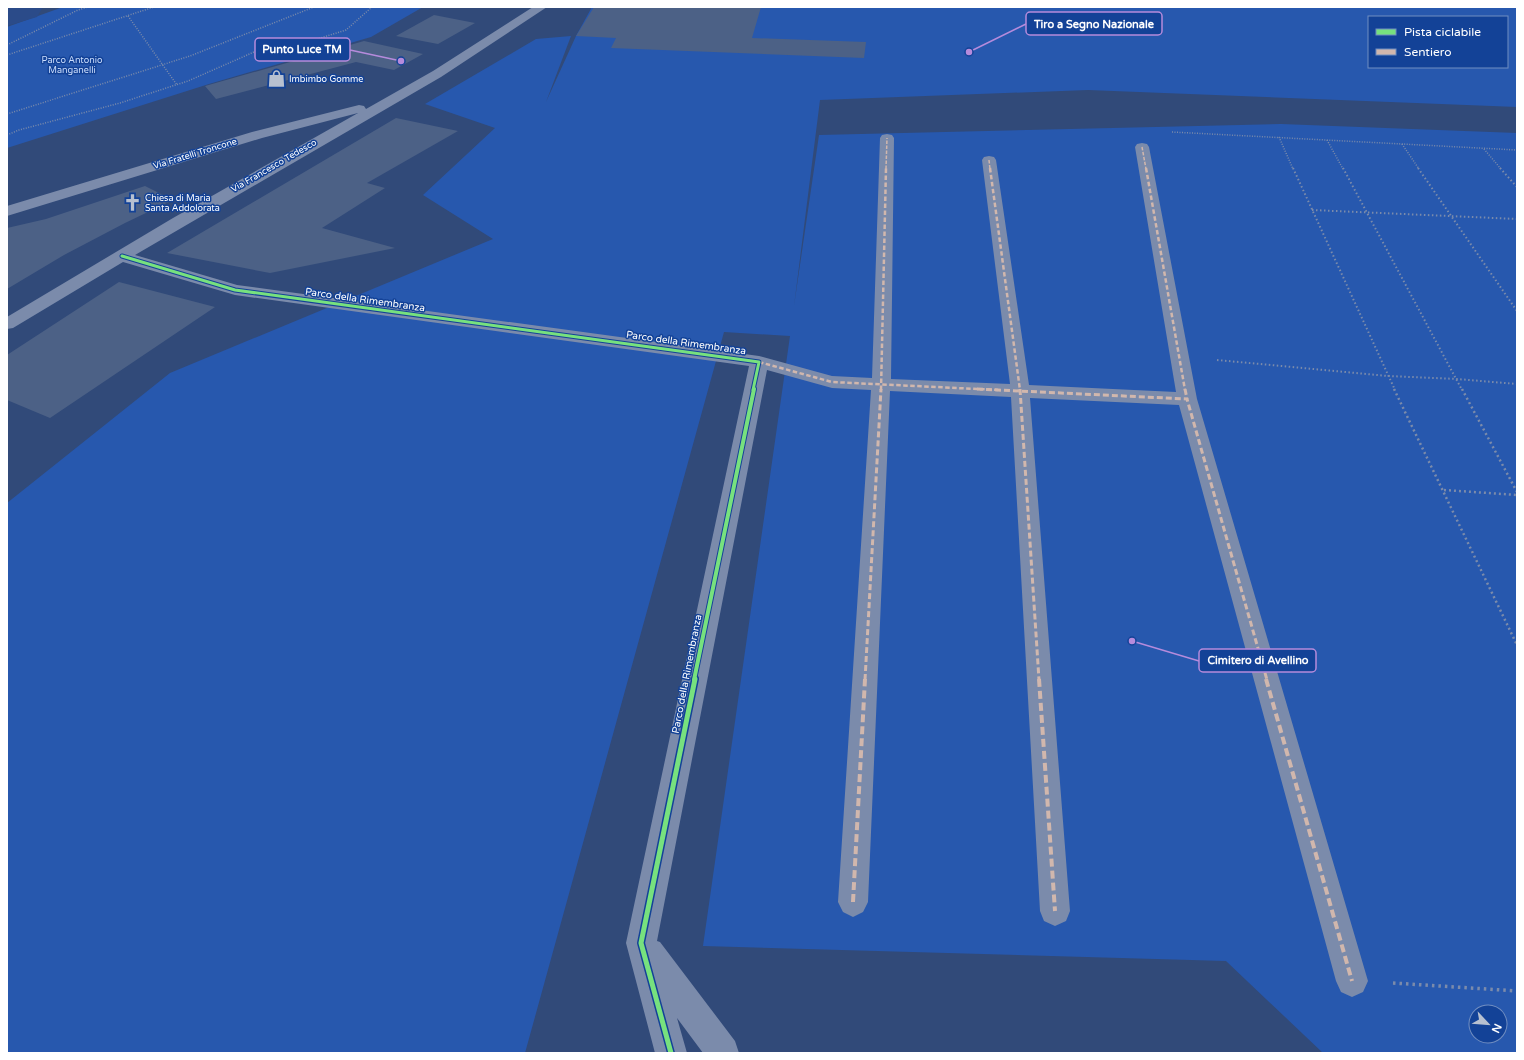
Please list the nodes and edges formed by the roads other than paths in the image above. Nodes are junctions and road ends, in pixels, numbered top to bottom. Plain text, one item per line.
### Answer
1 (540, 7) edge
2 (386, 102) junction
3 (887, 138) dead end
4 (1142, 147) road end
5 (988, 160) dead end
6 (7, 211) edge
7 (122, 256) junction
8 (7, 324) edge
9 (759, 362) junction
10 (881, 384) junction
11 (1020, 391) junction
12 (1187, 399) junction
13 (853, 902) dead end
14 (1055, 911) dead end
15 (641, 943) junction
16 (1352, 981) road end
17 (672, 1053) edge
18 (723, 1053) edge

1 - 2 street, Via Francesco Tedesco
2 - 6 street, Via Fratelli Troncone
2 - 7 street, Via Francesco Tedesco
3 - 10 street
4 - 12 street
5 - 11 street
7 - 8 street, Via Francesco Tedesco
7 - 9 street, Parco della Rimembranza
9 - 10 street
9 - 15 street, Parco della Rimembranza
10 - 11 street
10 - 13 street
11 - 12 street
11 - 14 street
12 - 16 street
15 - 17 street
15 - 18 street

